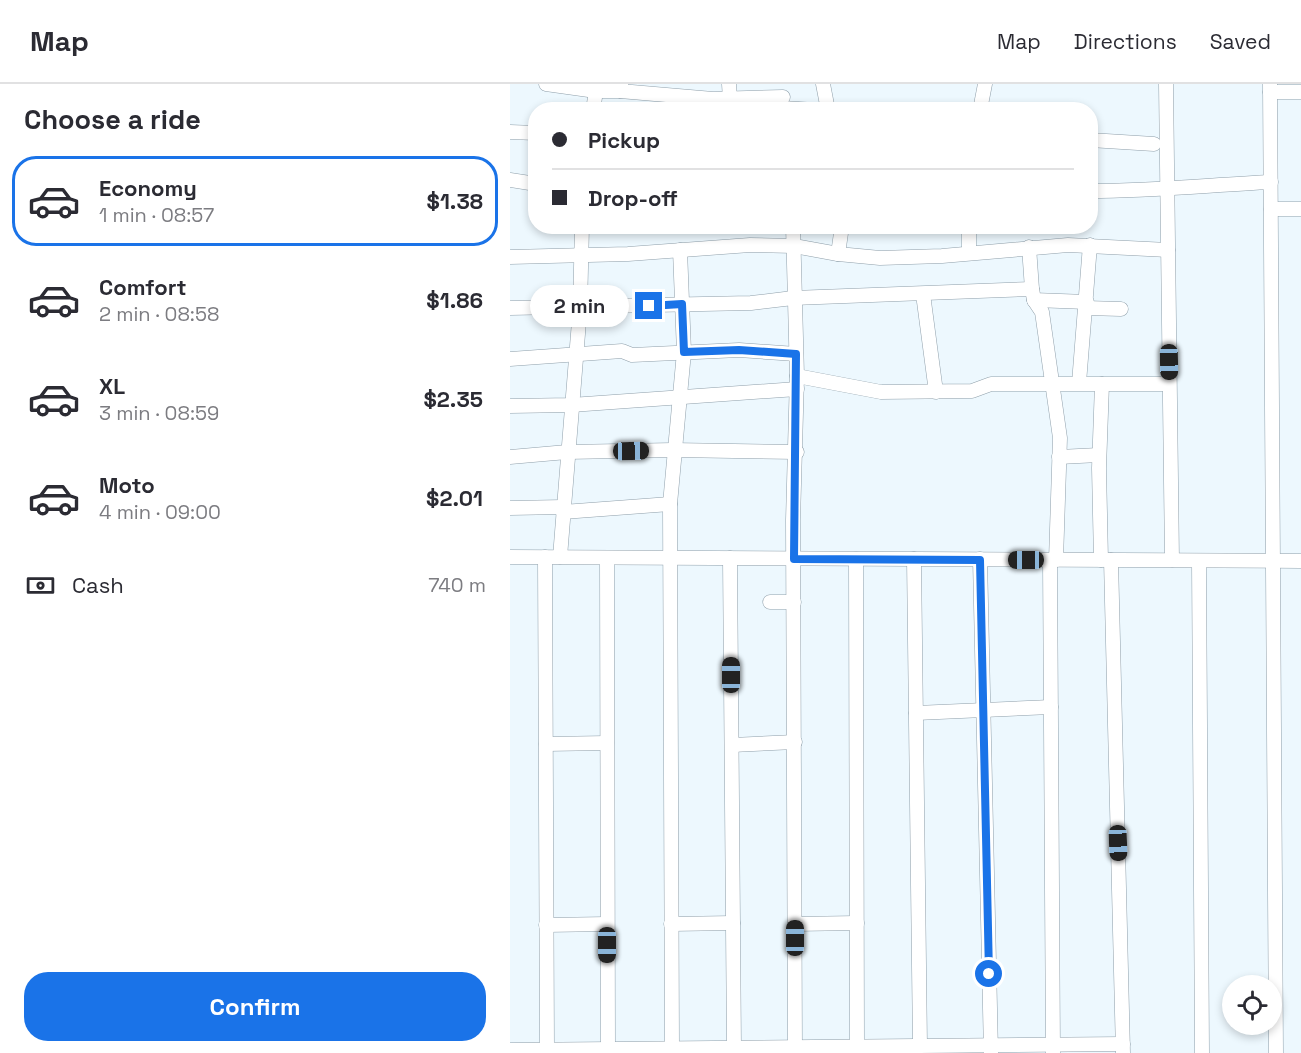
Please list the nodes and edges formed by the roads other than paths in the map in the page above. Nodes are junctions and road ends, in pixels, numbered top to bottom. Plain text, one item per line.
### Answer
1 (546, 84) edge
2 (729, 84) edge
3 (824, 84) edge
4 (985, 84) edge
5 (1166, 84) edge
6 (594, 87) edge
7 (620, 88) edge
8 (1270, 88) edge
9 (1301, 93) edge
10 (730, 99) junction
11 (783, 100) edge
12 (593, 102) edge
13 (672, 102) edge
14 (720, 102) edge
15 (827, 102) edge
16 (982, 102) edge
17 (510, 132) edge
18 (528, 133) edge
19 (1098, 141) edge
20 (1154, 144) dead end
21 (510, 180) edge
22 (1271, 182) junction
23 (528, 183) edge
24 (1167, 187) junction
25 (1098, 191) edge
26 (1271, 209) junction
27 (1301, 209) edge
28 (582, 234) edge
29 (793, 234) edge
30 (841, 234) edge
31 (969, 234) edge
32 (1090, 245) junction
33 (794, 246) junction
34 (1029, 247) junction
35 (680, 250) junction
36 (1168, 250) junction
37 (969, 253) junction
38 (838, 254) junction
39 (583, 256) junction
40 (510, 257) edge
41 (923, 294) junction
42 (1033, 295) junction
43 (794, 298) junction
44 (682, 304) junction
45 (1086, 305) junction
46 (510, 308) edge
47 (580, 309) junction
48 (1121, 309) dead end
49 (684, 352) junction
50 (796, 354) junction
51 (575, 355) junction
52 (510, 359) edge
53 (797, 383) junction
54 (1052, 383) junction
55 (1079, 383) junction
56 (1102, 384) junction
57 (1169, 384) junction
58 (936, 392) junction
59 (680, 397) junction
60 (571, 405) junction
61 (510, 406) edge
62 (673, 450) junction
63 (567, 452) junction
64 (797, 452) junction
65 (1099, 455) junction
66 (510, 457) edge
67 (1059, 457) junction
68 (670, 504) junction
69 (510, 508) edge
70 (563, 510) junction
71 (510, 557) edge
72 (545, 557) junction
73 (560, 557) junction
74 (607, 558) junction
75 (670, 558) junction
76 (730, 558) junction
77 (794, 559) junction
78 (856, 559) junction
79 (914, 559) junction
80 (980, 560) junction
81 (1053, 560) junction
82 (1106, 560) junction
83 (1172, 561) junction
84 (1199, 561) junction
85 (1275, 561) junction
86 (1301, 561) edge
87 (770, 602) dead end
88 (794, 602) junction
89 (1051, 707) junction
90 (983, 710) junction
91 (916, 713) junction
92 (795, 742) junction
93 (607, 743) junction
94 (546, 744) junction
95 (732, 745) junction
96 (733, 922) junction
97 (857, 923) junction
98 (607, 924) junction
99 (671, 924) junction
100 (795, 924) junction
101 (546, 925) junction
102 (672, 1048) junction
103 (734, 1048) junction
104 (928, 1048) edge
105 (547, 1049) junction
106 (608, 1049) junction
107 (864, 1049) edge
108 (991, 1049) edge
109 (1053, 1049) edge
110 (1123, 1049) edge
111 (510, 1050) edge
112 (795, 1050) edge
113 (1202, 1053) edge
114 (1276, 1053) edge

1 - 6 street
2 - 10 street
3 - 15 street
4 - 16 street
5 - 24 street
6 - 7 street
6 - 12 street
7 - 13 street
8 - 9 street
8 - 22 street
10 - 11 street
10 - 14 street
17 - 18 street
19 - 20 street
21 - 23 street
22 - 24 street
22 - 26 street
24 - 25 street
24 - 36 street
26 - 27 street
26 - 85 street
28 - 39 street
29 - 33 street
30 - 38 street
31 - 37 street
32 - 34 street
32 - 36 street
32 - 45 street
33 - 35 street
33 - 38 street
33 - 43 street
34 - 37 street
34 - 42 street
35 - 39 street
35 - 44 street
36 - 57 street
37 - 38 street
39 - 40 street
39 - 47 street
41 - 42 street
41 - 43 street
41 - 58 street
42 - 45 street
42 - 54 street
43 - 44 street
43 - 50 street
44 - 47 street
44 - 49 street
45 - 48 street
45 - 55 street
46 - 47 street
47 - 51 street
49 - 50 street
49 - 51 street
49 - 59 street
50 - 53 street
51 - 52 street
51 - 60 street
53 - 58 street
53 - 59 street
53 - 64 street
54 - 55 street
54 - 58 street
54 - 67 street
55 - 56 street
56 - 57 street
56 - 65 street
57 - 83 street
59 - 60 street
59 - 62 street
60 - 61 street
60 - 63 street
62 - 63 street
62 - 64 street
62 - 68 street
63 - 66 street
63 - 70 street
64 - 77 street
65 - 67 street
65 - 82 street
67 - 81 street
68 - 70 street
68 - 75 street
69 - 70 street
70 - 73 street
71 - 72 street
72 - 73 street
72 - 94 street
73 - 74 street
74 - 75 street
74 - 93 street
75 - 76 street
75 - 99 street
76 - 77 street
76 - 95 street
77 - 78 street
77 - 88 street
78 - 79 street
78 - 97 street
79 - 80 street
79 - 91 street
80 - 81 street
80 - 90 street
81 - 82 street
81 - 89 street
82 - 83 street
82 - 110 street
83 - 84 street
84 - 85 street
84 - 113 street
85 - 86 street
85 - 114 street
87 - 88 street
88 - 92 street
89 - 90 street
89 - 109 street
90 - 91 street
90 - 108 street
91 - 104 street
92 - 95 street
92 - 100 street
93 - 94 street
93 - 98 street
94 - 101 street
95 - 96 street
96 - 99 street
96 - 103 street
97 - 100 street
97 - 107 street
98 - 101 street
98 - 106 street
99 - 102 street
100 - 112 street
101 - 105 street
102 - 103 street
102 - 106 street
103 - 112 street
104 - 107 street
104 - 108 street
105 - 106 street
105 - 111 street
107 - 112 street
108 - 109 street
109 - 110 street

